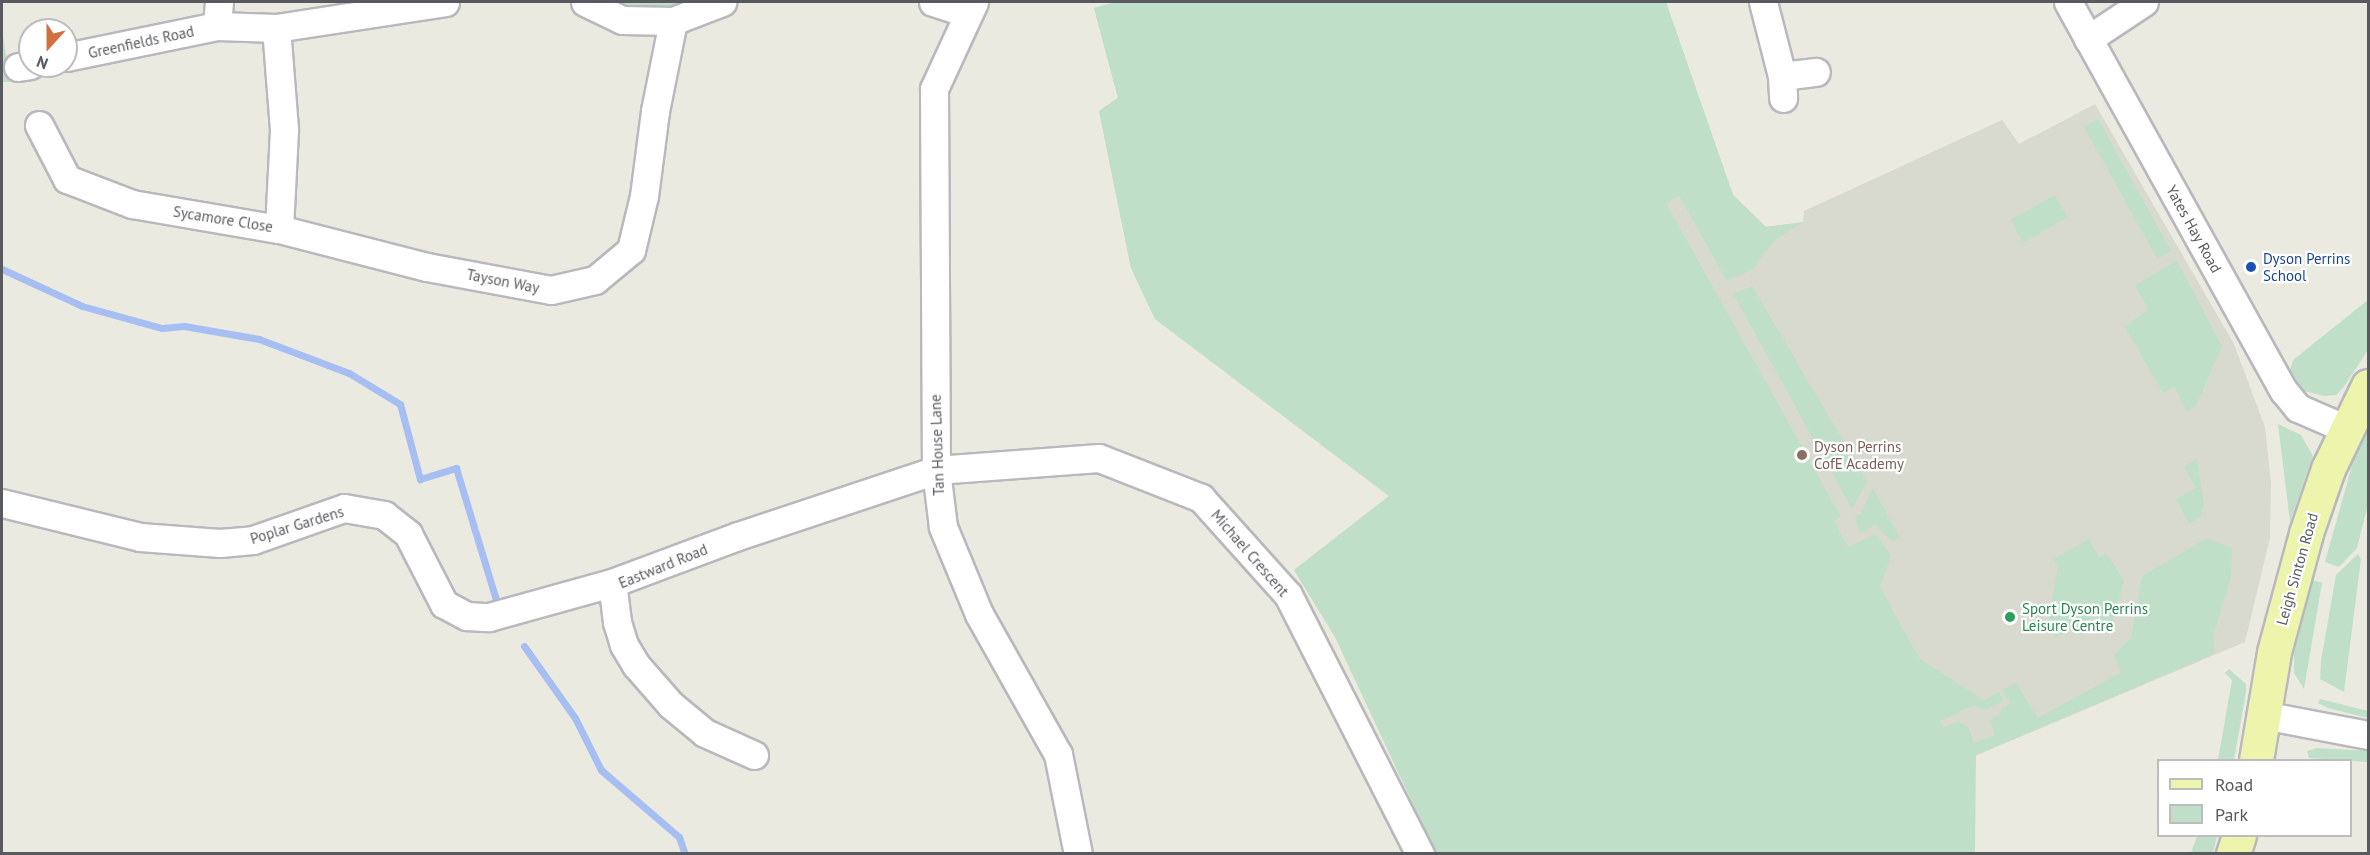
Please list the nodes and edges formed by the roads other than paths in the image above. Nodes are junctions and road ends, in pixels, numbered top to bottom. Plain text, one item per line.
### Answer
1 (445, 2) edge
2 (585, 2) edge
3 (722, 2) edge
4 (933, 2) edge
5 (1763, 2) edge
6 (2067, 2) edge
7 (2144, 2) edge
8 (970, 7) edge
9 (218, 14) edge
10 (674, 21) junction
11 (276, 28) junction
12 (2088, 39) junction
13 (78, 54) edge
14 (1816, 72) dead end
15 (39, 125) dead end
16 (279, 230) junction
17 (2368, 386) edge
18 (2346, 429) junction
19 (936, 470) junction
20 (2, 503) edge
21 (612, 584) junction
22 (2263, 715) junction
23 (2368, 735) edge
24 (754, 755) dead end
25 (2256, 759) edge
26 (2239, 837) edge
27 (1078, 854) edge
28 (1420, 854) edge
29 (2234, 854) edge

1 - 11 street, Greenfields Road
2 - 10 street
3 - 10 street
4 - 8 street
5 - 14 street
6 - 12 street, Yates Hay Road
7 - 12 street
8 - 19 street, Tan House Lane
9 - 11 street, Greenfields Road
9 - 13 street, Greenfields Road
10 - 16 street, Tayson Way
11 - 16 street, Sycamore Close
12 - 18 street, Yates Hay Road
15 - 16 street, Sycamore Close
17 - 18 main road, Leigh Sinton Road
18 - 22 main road, Leigh Sinton Road
19 - 21 street, Eastward Road
19 - 27 street, Tan House Lane
19 - 28 street, Michael Crescent
20 - 21 street, Poplar Gardens
21 - 24 street, Eastward Road
22 - 23 street
22 - 25 main road, Leigh Sinton Road
26 - 29 main road

